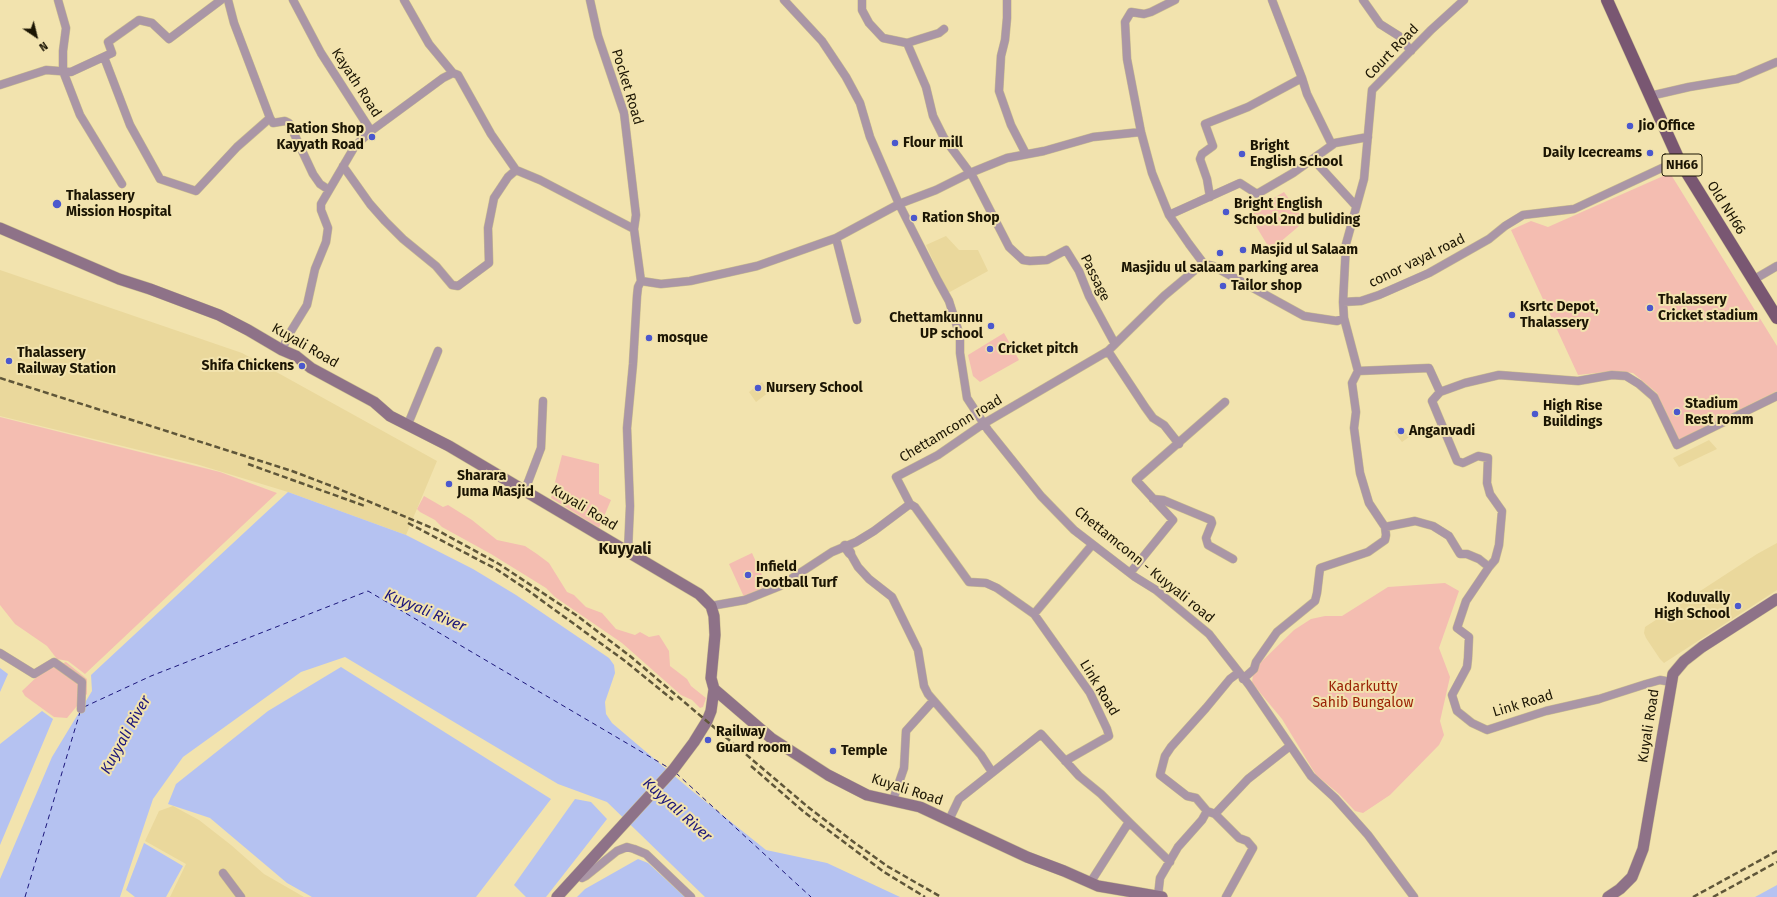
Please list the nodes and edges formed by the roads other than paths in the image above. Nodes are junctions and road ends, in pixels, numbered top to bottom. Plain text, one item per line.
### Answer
1 (58, 0) edge
2 (221, 0) edge
3 (228, 0) edge
4 (293, 0) edge
5 (404, 0) edge
6 (590, 0) edge
7 (784, 0) edge
8 (862, 0) edge
9 (1007, 0) edge
10 (1175, 0) edge
11 (1272, 0) edge
12 (1363, 0) edge
13 (1464, 0) edge
14 (1607, 0) edge
15 (944, 29) dead end
16 (907, 43) junction
17 (1411, 51) junction
18 (104, 57) junction
19 (1777, 62) edge
20 (63, 71) junction
21 (453, 73) junction
22 (1302, 78) junction
23 (0, 85) edge
24 (1650, 96) junction
25 (270, 118) junction
26 (371, 131) junction
27 (1141, 132) junction
28 (1368, 137) junction
29 (1332, 145) junction
30 (1026, 154) junction
31 (1312, 159) junction
32 (1679, 160) junction
33 (344, 166) junction
34 (516, 170) junction
35 (970, 173) junction
36 (122, 184) dead end
37 (329, 190) junction
38 (1210, 197) junction
39 (900, 204) junction
40 (1356, 206) junction
41 (1169, 215) junction
42 (0, 228) edge
43 (634, 230) junction
44 (836, 238) junction
45 (1204, 264) junction
46 (1777, 266) edge
47 (1753, 280) junction
48 (641, 281) junction
49 (1343, 302) junction
50 (1344, 318) junction
51 (1777, 318) edge
52 (857, 320) dead end
53 (1114, 344) junction
54 (282, 350) junction
55 (1108, 350) junction
56 (438, 351) dead end
57 (1358, 371) junction
58 (1440, 392) junction
59 (1777, 396) edge
60 (543, 402) dead end
61 (1225, 402) dead end
62 (408, 424) junction
63 (983, 424) junction
64 (1179, 444) junction
65 (525, 490) junction
66 (1154, 499) junction
67 (910, 504) junction
68 (1385, 527) junction
69 (1092, 545) junction
70 (847, 549) junction
71 (628, 551) junction
72 (1233, 559) dead end
73 (1490, 567) junction
74 (1130, 573) junction
75 (1777, 599) edge
76 (711, 606) junction
77 (1034, 614) junction
78 (0, 653) edge
79 (1241, 676) junction
80 (1671, 682) junction
81 (714, 689) junction
82 (933, 701) junction
83 (81, 709) dead end
84 (1290, 746) junction
85 (1065, 761) junction
86 (992, 772) junction
87 (893, 800) junction
88 (1211, 812) junction
89 (949, 820) junction
90 (1129, 822) junction
91 (1170, 862) junction
92 (223, 873) dead end
93 (578, 873) junction
94 (1090, 883) junction
95 (1160, 896) edge
96 (241, 897) edge
97 (557, 897) edge
98 (691, 897) edge
99 (1226, 897) edge
100 (1414, 897) edge
101 (1608, 897) edge

1 - 20 street
2 - 18 street
3 - 25 street
4 - 26 street, Kayath Road
5 - 21 street
6 - 43 street, Pocket Road
7 - 39 street, Chettamconn - Kuyyali road
8 - 16 street
9 - 30 street
10 - 27 street
11 - 22 street
12 - 17 street
13 - 17 street, Court Road
14 - 24 main road, Old NH66 / NH66
15 - 16 street
16 - 35 street
17 - 28 street, Court Road
18 - 20 street
18 - 25 street
19 - 24 street
20 - 23 street
20 - 36 street
21 - 26 street
21 - 34 street
22 - 29 street
22 - 38 street
24 - 32 main road, Old NH66 / NH66
25 - 37 street
26 - 33 street, Kayath Road
27 - 30 street
27 - 41 street
28 - 29 street
28 - 40 street, Court Road
29 - 31 street
30 - 35 street
31 - 38 street
31 - 40 street
32 - 47 main road, Old NH66 / NH66
32 - 49 street, conor vayal road
33 - 34 street
33 - 37 street, Kayath Road
34 - 43 street
35 - 39 street
35 - 53 street, Passage
37 - 54 street, Kayath Road
38 - 41 street
39 - 44 street
39 - 63 street, Chettamconn - Kuyyali road
40 - 49 street, Court Road
41 - 45 street
42 - 54 main road, Kuyali Road
43 - 48 street, Pocket Road
44 - 48 street
44 - 52 street
45 - 50 street
45 - 53 street, Chettamconn road
46 - 47 street
47 - 51 main road, Old NH66 / NH66
48 - 71 street
49 - 50 street
50 - 57 street
53 - 55 street, Chettamconn road
54 - 62 main road, Kuyali Road
55 - 63 street, Chettamconn road
55 - 64 street
56 - 62 street
57 - 58 street
57 - 68 street
58 - 59 street
58 - 73 street
60 - 65 street
61 - 64 street
62 - 65 main road, Kuyali Road
63 - 67 street, Chettamconn road
63 - 69 street, Chettamconn - Kuyyali road
64 - 66 street
65 - 71 main road, Kuyali Road
66 - 72 street
66 - 74 street
67 - 70 street
67 - 77 street, Link Road
68 - 73 street
68 - 79 street
69 - 74 street, Chettamconn - Kuyyali road
69 - 77 street
70 - 76 street
70 - 82 street
71 - 76 main road, Kuyali Road
73 - 80 street, Link Road
74 - 79 street, Chettamconn - Kuyyali road
75 - 80 main road, Kuyali Road
76 - 81 main road
77 - 85 street, Link Road
78 - 83 street
79 - 84 street, Chettamconn - Kuyyali road
79 - 88 street
80 - 101 main road, Kuyali Road
81 - 87 main road, Kuyali Road
81 - 93 main road
82 - 86 street
82 - 87 street
84 - 88 street
84 - 100 street, Chettamconn - Kuyyali road
85 - 86 street
85 - 90 street
86 - 89 street
87 - 89 main road, Kuyali Road
88 - 91 street
88 - 99 street
89 - 94 main road, Kuyali Road
90 - 91 street
90 - 94 street
91 - 95 street
92 - 96 street
93 - 97 main road
93 - 98 street
94 - 95 main road, Kuyali Road

